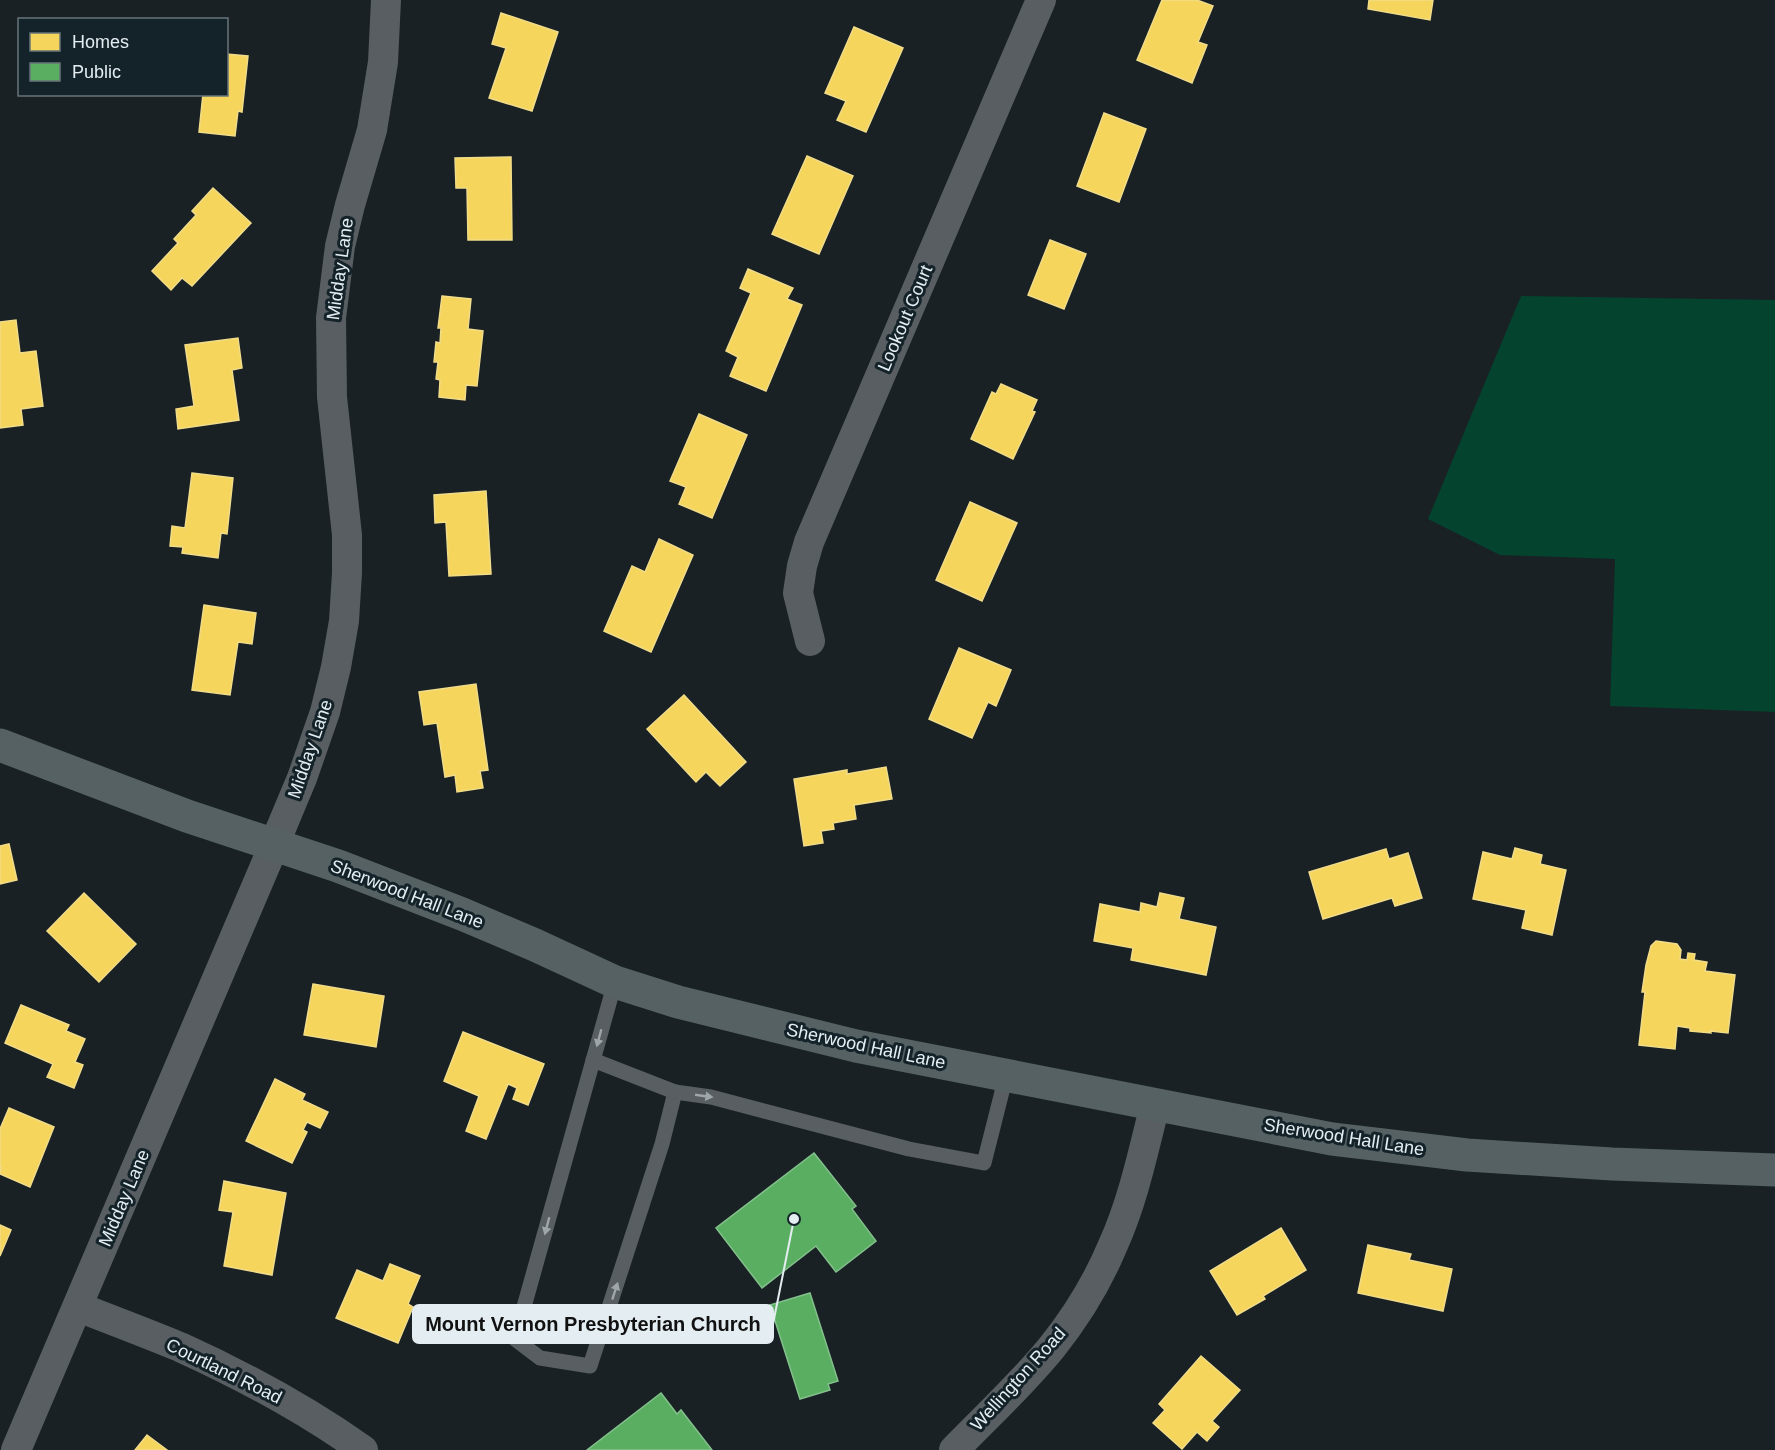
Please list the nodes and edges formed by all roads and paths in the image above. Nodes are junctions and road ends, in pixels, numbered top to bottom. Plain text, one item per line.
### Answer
1 (386, 0) edge
2 (1041, 0) edge
3 (810, 641) dead end
4 (0, 745) edge
5 (274, 845) junction
6 (615, 982) junction
7 (593, 1060) junction
8 (1006, 1076) junction
9 (675, 1092) junction
10 (1155, 1105) junction
11 (1775, 1170) edge
12 (78, 1307) junction
13 (16, 1450) edge
14 (363, 1450) edge
15 (954, 1450) edge

1 - 5 street, Midday Lane
2 - 3 street, Lookout Court
4 - 5 main road, Sherwood Hall Lane
5 - 6 main road, Sherwood Hall Lane
5 - 12 street, Midday Lane
6 -> 7 lane
6 - 8 main road, Sherwood Hall Lane
7 - 9 lane
7 -> 9 lane
9 -> 8 lane
8 - 10 main road, Sherwood Hall Lane
10 - 11 main road, Sherwood Hall Lane
10 - 15 street, Wellington Road
12 - 13 street, Midday Lane
12 - 14 street, Courtland Road

